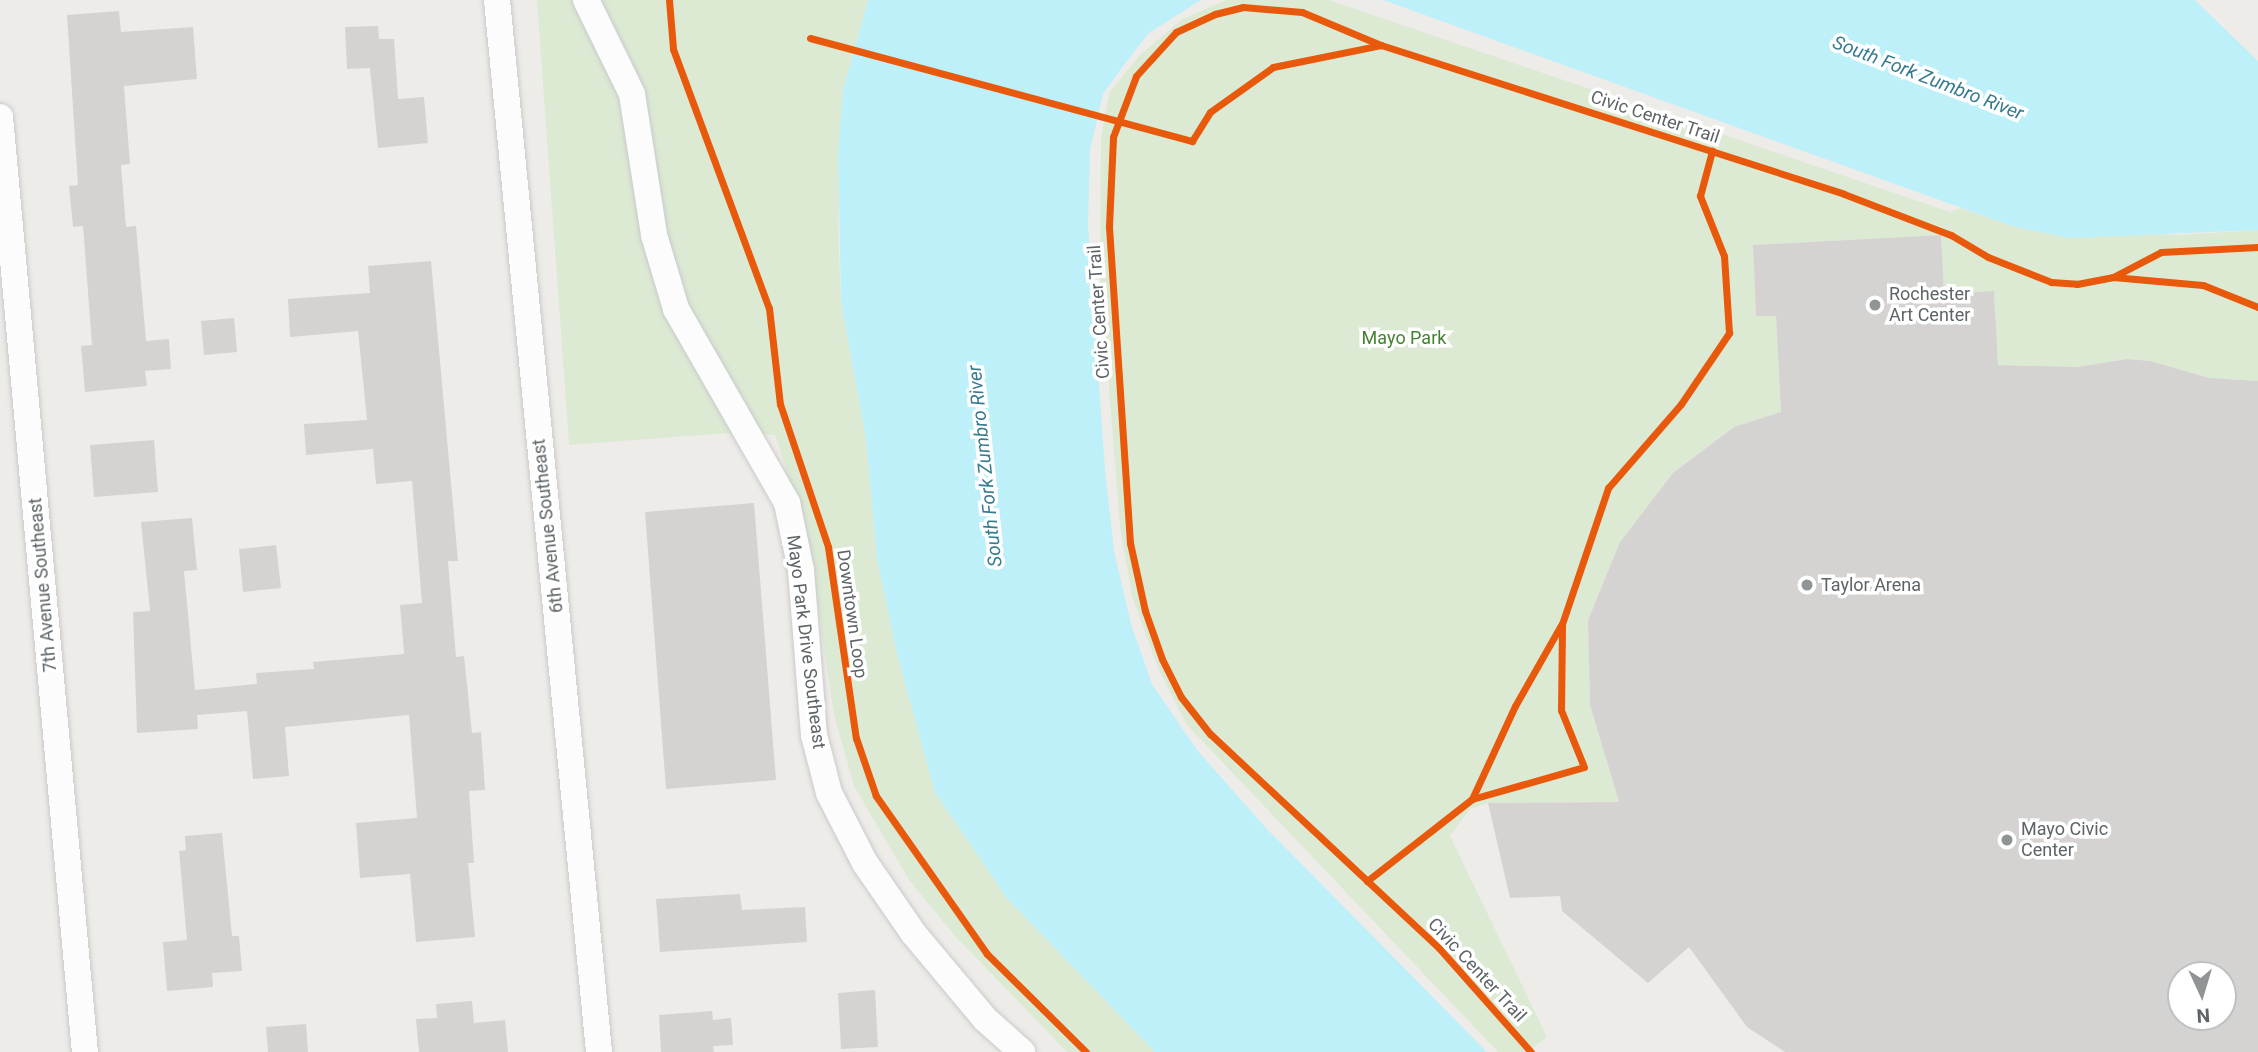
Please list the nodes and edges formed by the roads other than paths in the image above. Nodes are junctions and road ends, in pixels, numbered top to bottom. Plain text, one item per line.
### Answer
1 (497, 0) edge
2 (586, 0) edge
3 (0, 117) edge
4 (85, 1052) edge
5 (599, 1052) edge
6 (1022, 1052) edge

1 - 5 street, 6th Avenue Southeast
2 - 6 street, Mayo Park Drive Southeast
3 - 4 street, 7th Avenue Southeast

